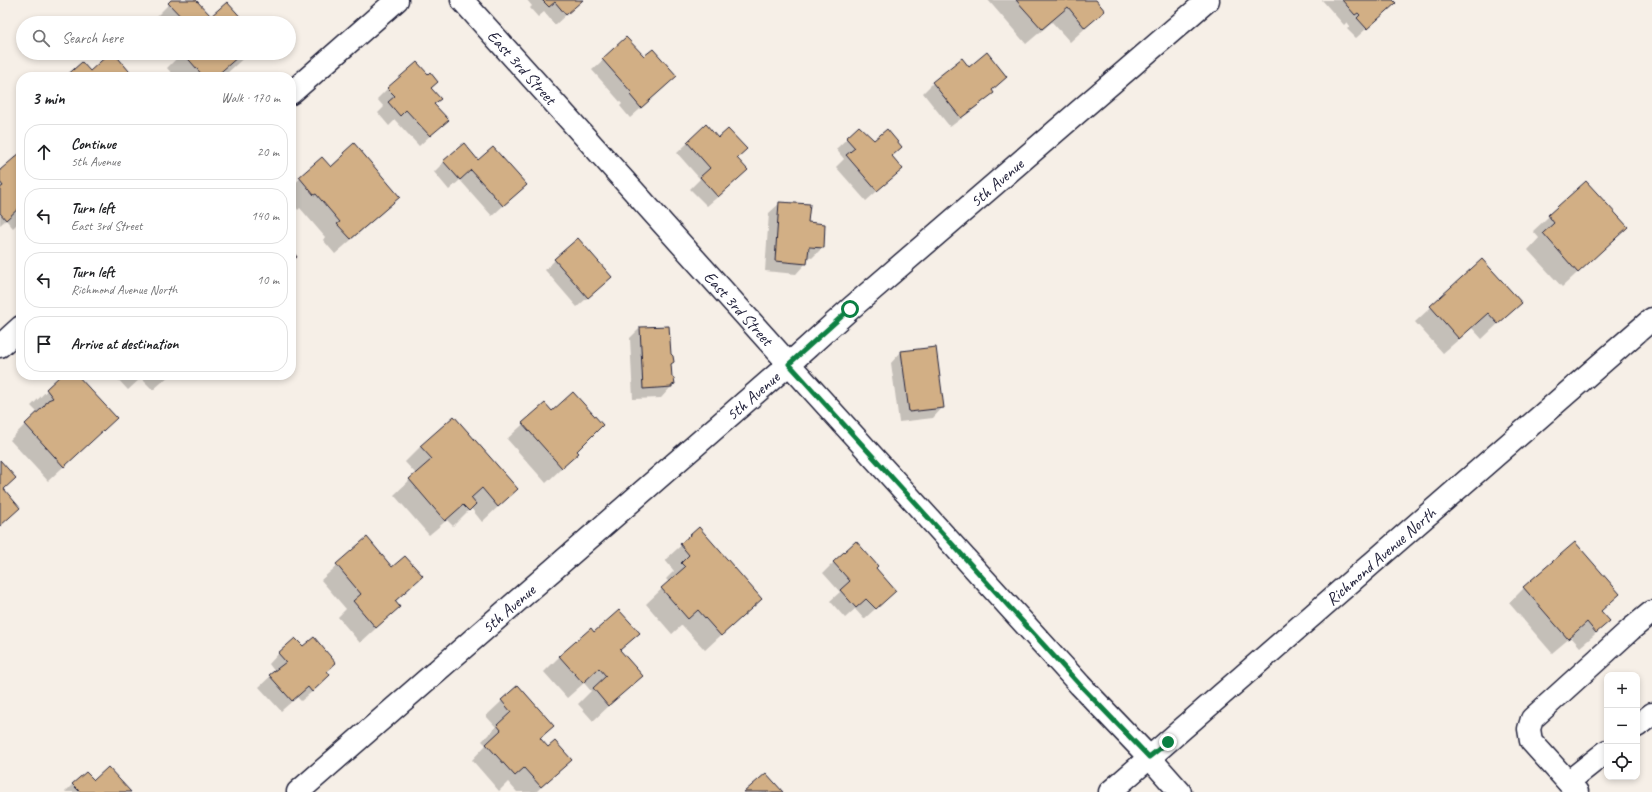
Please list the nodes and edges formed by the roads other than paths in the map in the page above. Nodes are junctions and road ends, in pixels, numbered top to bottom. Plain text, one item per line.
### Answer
1 (397, 0) edge
2 (462, 0) edge
3 (1208, 0) edge
4 (296, 88) edge
5 (1652, 319) edge
6 (16, 332) edge
7 (0, 346) edge
8 (789, 364) junction
9 (1652, 612) edge
10 (1652, 714) edge
11 (1640, 724) edge
12 (1604, 754) edge
13 (1149, 757) junction
14 (1573, 787) edge
15 (298, 792) edge
16 (1110, 792) edge
17 (1180, 792) edge

1 - 4 street
2 - 8 street, East 3rd Street
3 - 8 street, 5th Avenue
5 - 13 street, Richmond Avenue North
6 - 7 street
8 - 13 street, East 3rd Street
8 - 15 street, 5th Avenue
9 - 14 street
10 - 11 street
12 - 14 street
13 - 16 street, Richmond Avenue North
13 - 17 street, East 3rd Street

